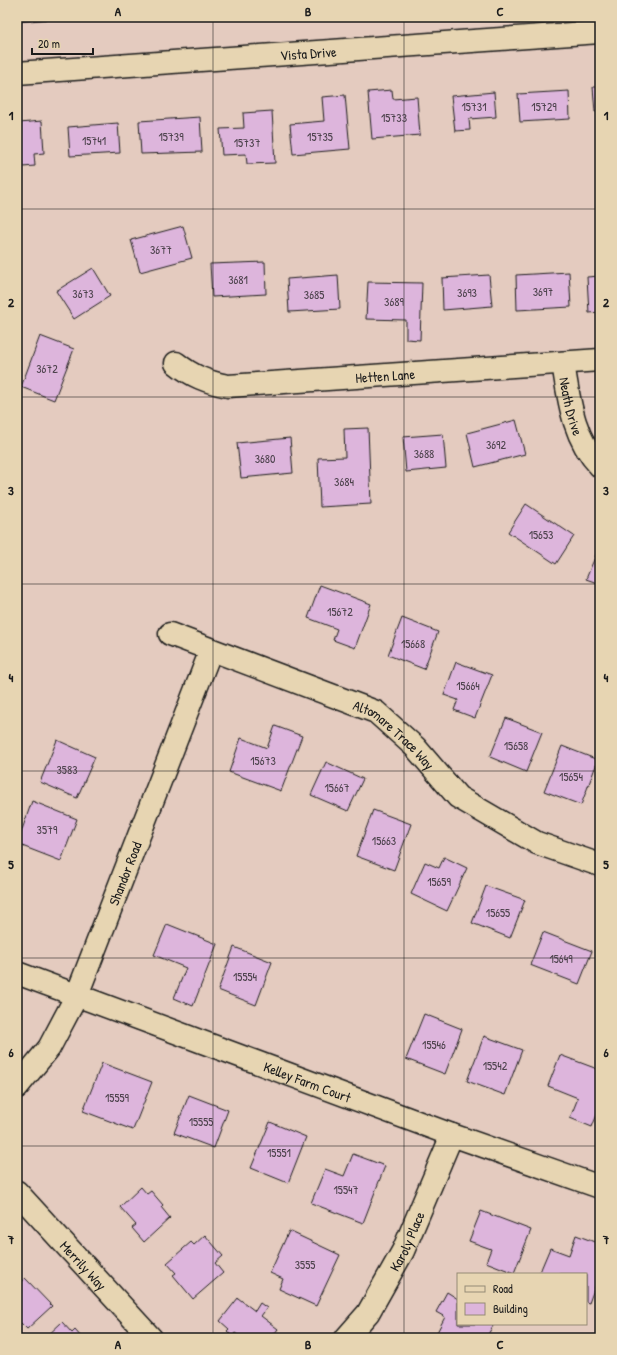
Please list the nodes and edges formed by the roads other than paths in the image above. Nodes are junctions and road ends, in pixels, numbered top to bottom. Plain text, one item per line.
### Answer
1 (600, 32) edge
2 (17, 73) edge
3 (600, 360) edge
4 (176, 363) dead end
5 (563, 363) junction
6 (600, 466) edge
7 (170, 634) dead end
8 (211, 650) junction
9 (600, 865) edge
10 (17, 973) edge
11 (77, 995) junction
12 (17, 1087) edge
13 (452, 1135) junction
14 (600, 1187) edge
15 (17, 1192) edge
16 (150, 1338) edge
17 (346, 1338) edge

1 - 2 street, Vista Drive
3 - 5 street, Hetten Lane
4 - 5 street, Hetten Lane
5 - 6 street, Neath Drive
7 - 8 street, Altomare Trace Way
8 - 9 street, Altomare Trace Way
8 - 11 street, Shandor Road
10 - 11 street, Kelley Farm Court
11 - 12 street, Shandor Road
11 - 13 street, Kelley Farm Court
13 - 14 street, Kelley Farm Court
13 - 17 street, Karoly Place
15 - 16 street, Merrily Way

